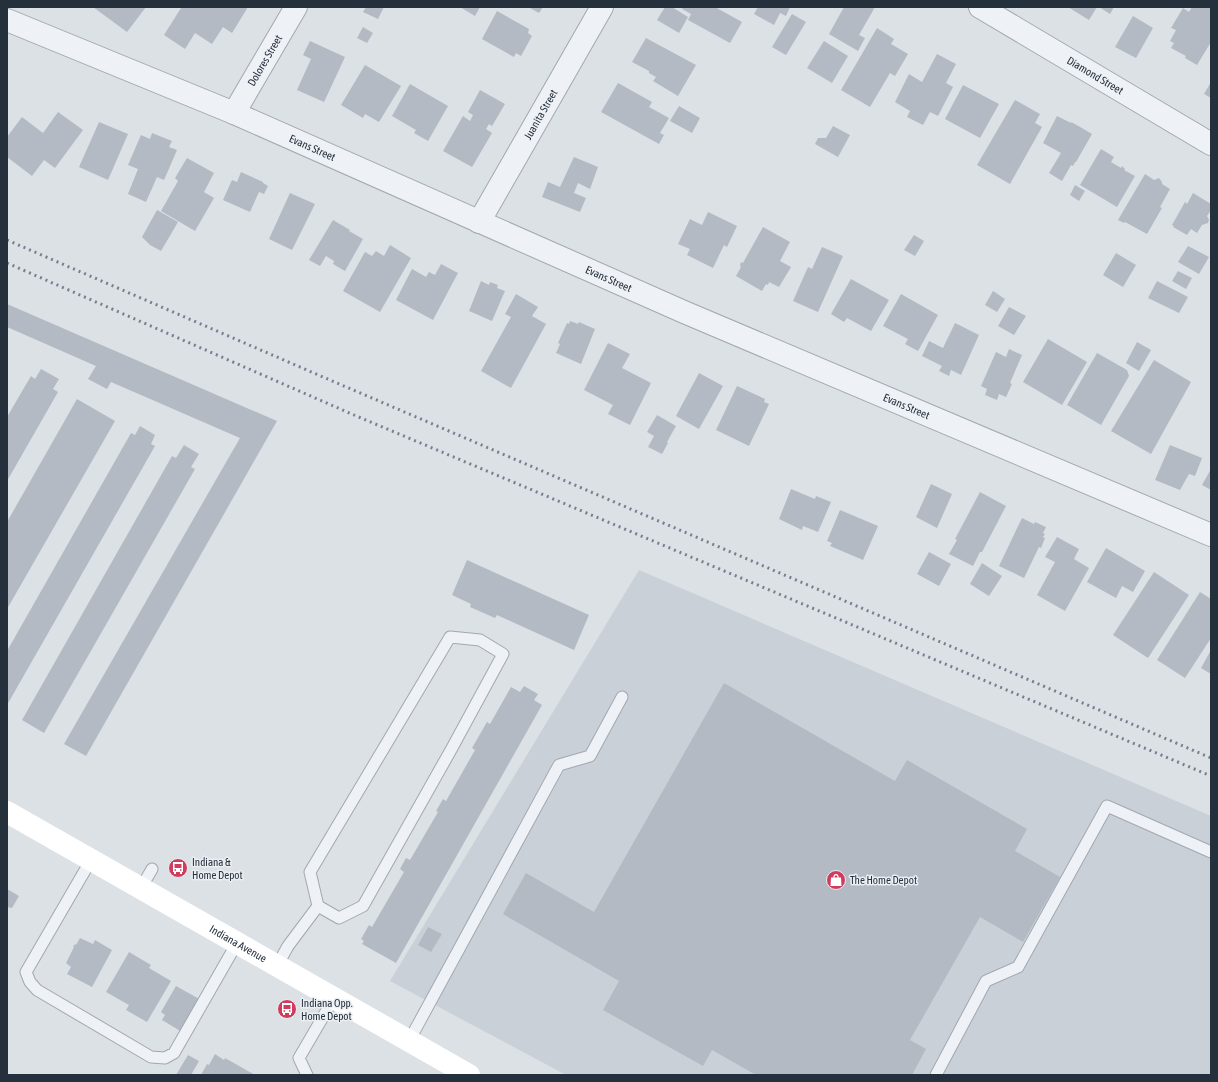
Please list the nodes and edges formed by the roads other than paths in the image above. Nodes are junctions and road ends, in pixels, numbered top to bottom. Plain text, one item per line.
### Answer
1 (296, 7) edge
2 (602, 7) edge
3 (980, 7) edge
4 (7, 20) edge
5 (234, 114) junction
6 (1211, 144) edge
7 (479, 222) junction
8 (1211, 535) edge
9 (622, 697) dead end
10 (7, 812) edge
11 (1211, 852) edge
12 (91, 860) junction
13 (152, 869) dead end
14 (141, 888) junction
15 (318, 906) junction
16 (237, 943) junction
17 (277, 966) junction
18 (334, 998) junction
19 (410, 1041) junction
20 (464, 1074) edge
21 (307, 1075) edge
22 (936, 1075) edge

1 - 5 street, Dolores Street
2 - 7 street, Juanita Street
3 - 6 street, Diamond Street
4 - 5 street, Evans Street
5 - 7 street, Evans Street
7 - 8 street, Evans Street
9 - 19 lane
10 - 12 main road, Indiana Avenue
11 - 22 lane
12 - 14 main road, Indiana Avenue
12 - 16 lane
13 - 14 lane
14 - 16 main road, Indiana Avenue
15 - 15 lane
15 - 17 lane
16 - 17 main road, Indiana Avenue
17 - 18 main road, Indiana Avenue
18 - 19 main road, Indiana Avenue
18 - 21 lane
19 - 20 main road, Indiana Avenue

